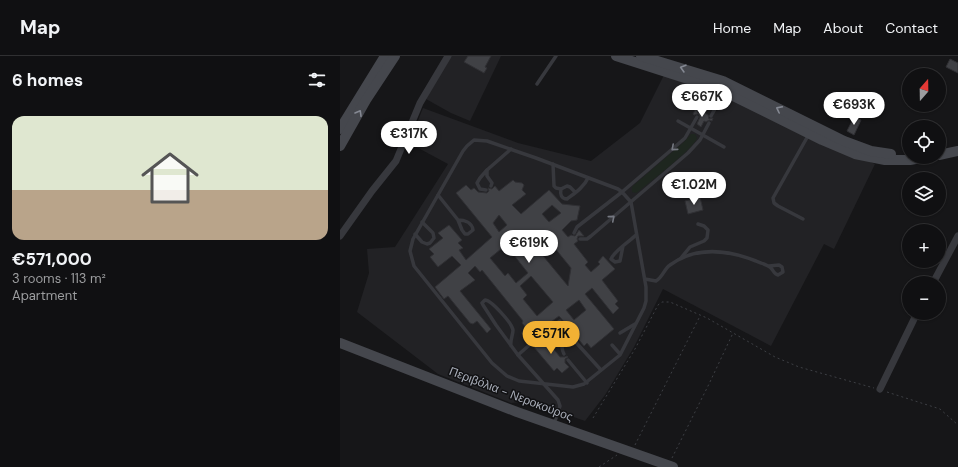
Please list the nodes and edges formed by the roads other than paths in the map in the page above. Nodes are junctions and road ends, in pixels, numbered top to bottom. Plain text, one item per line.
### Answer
1 (385, 56) edge
2 (395, 56) edge
3 (448, 56) edge
4 (556, 56) edge
5 (616, 56) edge
6 (641, 56) edge
7 (691, 79) junction
8 (537, 84) dead end
9 (721, 85) junction
10 (735, 96) junction
11 (704, 102) junction
12 (717, 105) junction
13 (700, 110) dead end
14 (711, 116) dead end
15 (697, 117) dead end
16 (678, 121) dead end
17 (708, 123) dead end
18 (690, 128) junction
19 (340, 129) edge
20 (812, 130) junction
21 (702, 135) junction
22 (340, 146) edge
23 (724, 147) dead end
24 (511, 149) junction
25 (958, 151) edge
26 (946, 153) edge
27 (902, 155) edge
28 (902, 160) edge
29 (553, 164) junction
30 (487, 170) junction
31 (588, 178) junction
32 (491, 186) dead end
33 (562, 189) junction
34 (486, 190) dead end
35 (575, 192) junction
36 (622, 192) junction
37 (438, 195) junction
38 (630, 202) junction
39 (803, 219) dead end
40 (458, 220) junction
41 (422, 222) junction
42 (698, 224) dead end
43 (574, 233) dead end
44 (415, 234) junction
45 (636, 235) junction
46 (340, 236) edge
47 (958, 236) edge
48 (580, 239) dead end
49 (623, 246) junction
50 (680, 258) junction
51 (768, 266) dead end
52 (937, 276) edge
53 (645, 279) junction
54 (638, 320) junction
55 (914, 320) edge
56 (560, 321) dead end
57 (620, 333) dead end
58 (539, 337) dead end
59 (534, 342) dead end
60 (340, 343) edge
61 (612, 345) dead end
62 (511, 346) junction
63 (564, 354) dead end
64 (620, 354) junction
65 (518, 355) junction
66 (568, 360) dead end
67 (601, 370) junction
68 (542, 383) junction
69 (587, 383) junction
70 (880, 389) road end
71 (554, 425) junction
72 (671, 466) edge

1 - 19 main road
22 -> 2 main road
3 - 46 street
4 - 8 lane
5 - 7 main road
9 -> 6 main road
7 - 9 main road
7 - 11 lane
9 - 10 main road
9 - 11 lane
9 - 12 lane
20 -> 9 main road
10 - 12 lane
10 - 20 main road
11 - 13 lane
12 - 14 lane
15 - 18 lane
16 - 18 lane
17 - 21 lane
18 - 21 lane
18 -> 36 lane
20 - 27 main road
20 - 28 main road
20 - 39 lane
21 - 23 lane
21 - 38 lane
24 - 29 lane
24 - 30 lane
24 - 37 lane
25 - 26 main road
29 - 31 lane
29 - 33 lane
30 - 32 lane
30 - 34 lane
31 - 35 lane
31 - 36 lane
33 - 35 lane
33 - 35 lane
36 - 38 lane
36 - 43 lane
37 - 40 lane
37 - 41 lane
38 - 45 lane
48 -> 38 lane
40 - 40 lane
41 - 44 lane
41 - 44 lane
42 - 50 lane
44 - 68 lane
45 - 49 lane
45 - 53 lane
47 - 52 street
49 - 49 lane
50 - 51 lane
50 - 53 lane
53 - 54 lane
54 - 57 lane
54 - 64 lane
55 - 70 street
56 - 58 lane
59 - 65 lane
60 - 71 main road, Περιβόλια - Νεροκούρος
61 - 64 lane
62 - 62 lane
62 - 65 lane
63 - 67 lane
64 - 67 lane
65 - 68 lane
66 - 69 lane
67 - 69 lane
68 - 69 lane
68 - 71 lane
71 - 72 main road, Περιβόλια - Νεροκούρος

